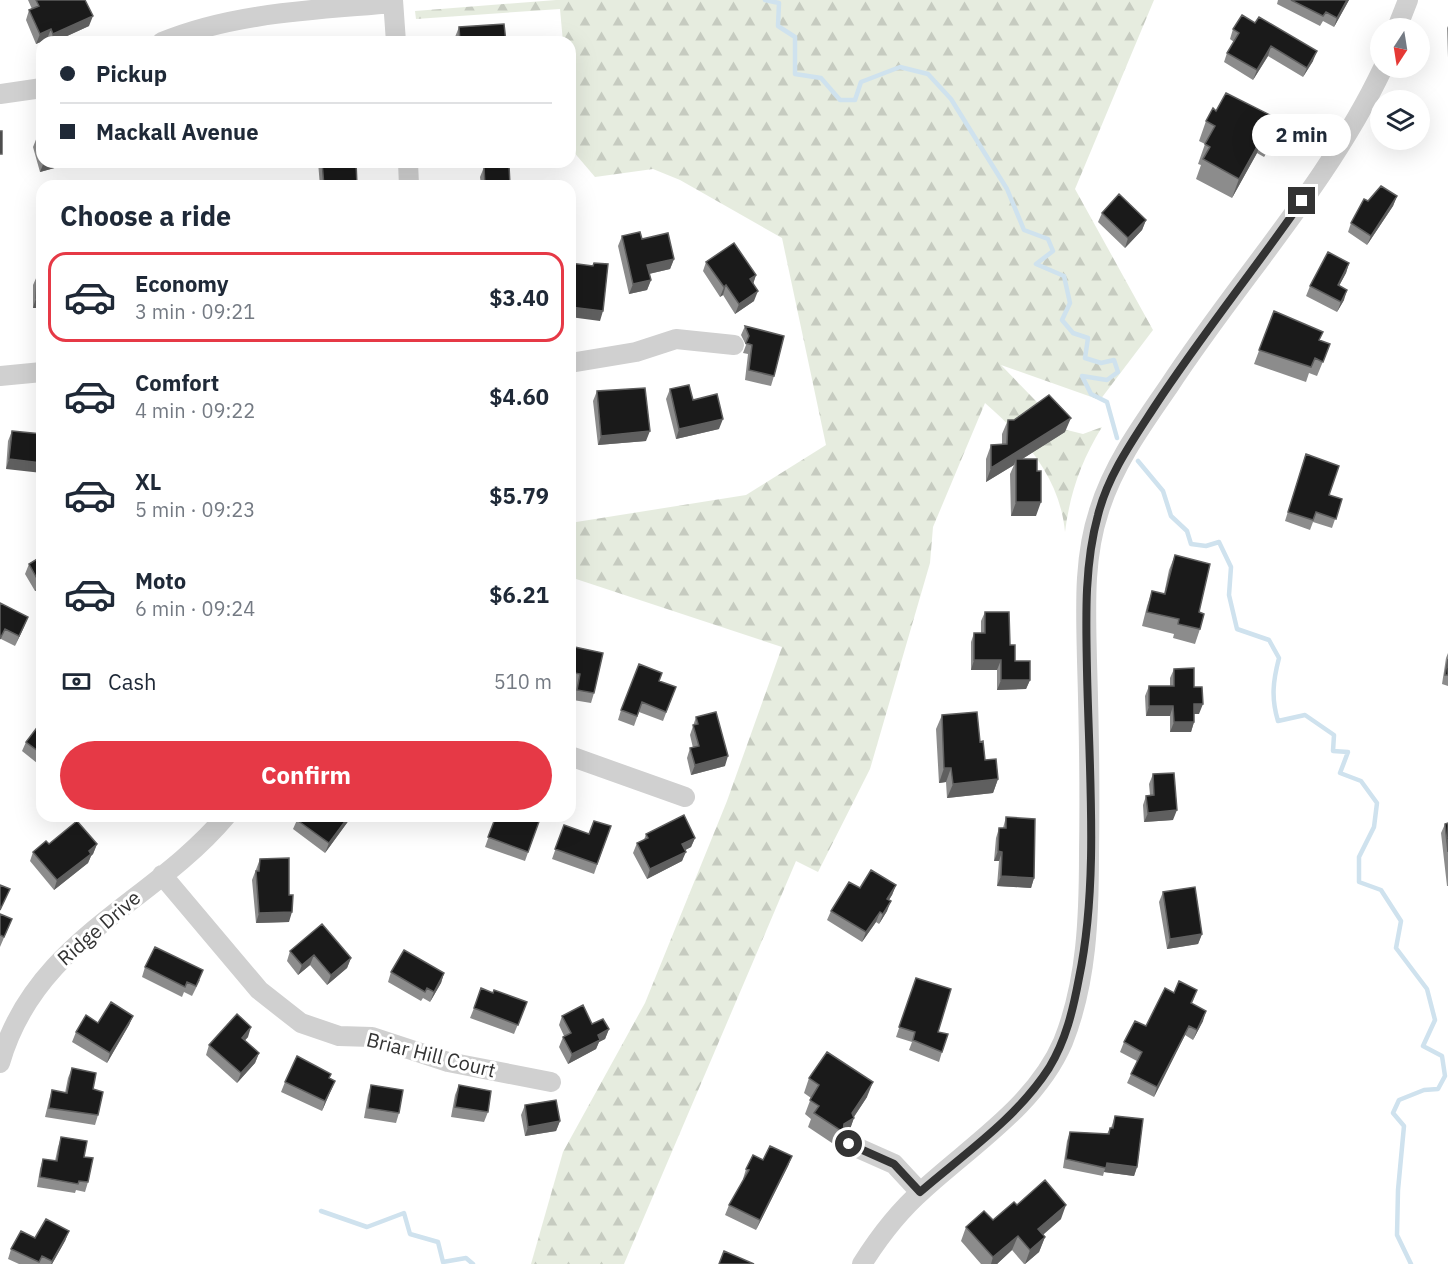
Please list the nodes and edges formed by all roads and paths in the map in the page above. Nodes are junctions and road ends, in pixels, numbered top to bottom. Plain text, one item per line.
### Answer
1 (1408, 0) edge
2 (393, 1) edge
3 (1401, 18) edge
4 (179, 36) edge
5 (396, 36) edge
6 (1378, 78) edge
7 (36, 89) edge
8 (0, 94) edge
9 (734, 345) dead end
10 (576, 362) edge
11 (36, 373) edge
12 (0, 376) edge
13 (576, 758) edge
14 (685, 797) dead end
15 (220, 822) edge
16 (162, 875) junction
17 (0, 1063) edge
18 (551, 1082) dead end
19 (849, 1144) dead end
20 (920, 1192) junction
21 (862, 1264) edge

1 - 3 street
2 - 4 street
2 - 5 street
6 - 20 street
7 - 8 street
9 - 10 street
11 - 12 street
13 - 14 street
15 - 16 street, Ridge Drive
16 - 17 street, Ridge Drive
16 - 18 street, Briar Hill Court
19 - 20 street
20 - 21 street

